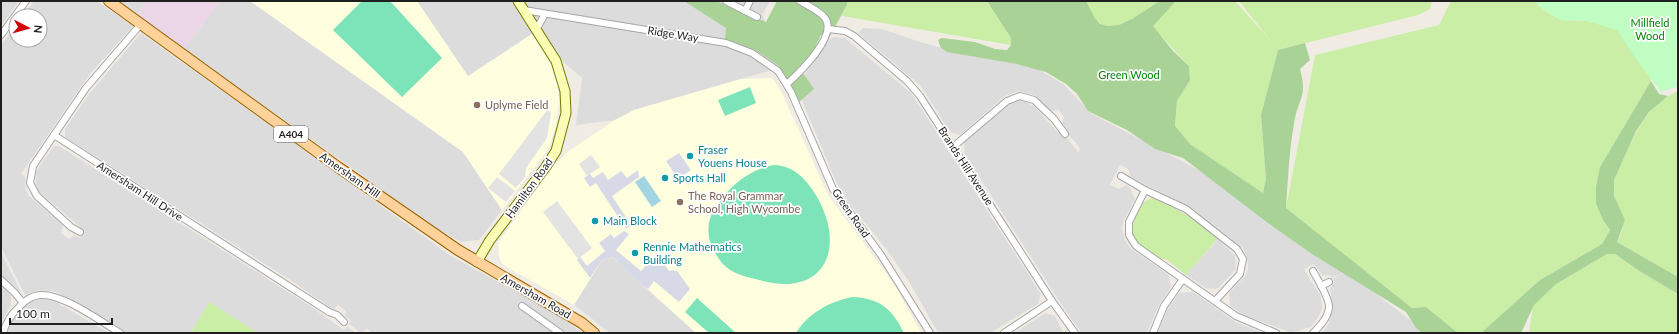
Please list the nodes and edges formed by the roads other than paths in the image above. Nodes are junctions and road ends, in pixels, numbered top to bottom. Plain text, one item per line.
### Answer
1 (26, 1) edge
2 (109, 1) edge
3 (518, 1) edge
4 (726, 1) edge
5 (750, 1) edge
6 (800, 1) edge
7 (524, 10) junction
8 (745, 11) junction
9 (545, 14) junction
10 (757, 16) dead end
11 (141, 24) junction
12 (828, 29) junction
13 (536, 30) junction
14 (1, 35) edge
15 (787, 84) junction
16 (1065, 134) dead end
17 (54, 135) junction
18 (954, 146) junction
19 (1121, 176) dead end
20 (1145, 190) junction
21 (80, 232) dead end
22 (477, 262) junction
23 (1313, 271) dead end
24 (1183, 279) junction
25 (1, 280) edge
26 (1329, 282) dead end
27 (1321, 286) junction
28 (1052, 301) junction
29 (1215, 301) junction
30 (23, 303) junction
31 (522, 306) dead end
32 (344, 322) dead end
33 (3, 333) edge
34 (120, 333) edge
35 (560, 333) edge
36 (594, 333) edge
37 (930, 333) edge
38 (1004, 333) edge
39 (1075, 333) edge
40 (1153, 333) edge
41 (1276, 333) edge
42 (1313, 333) edge

1 - 14 street
2 - 11 main road, Amersham Hill / A404
3 - 7 street, Hamilton Road
4 - 8 street
5 - 8 street
6 - 12 street
7 - 9 street, Ridge Way
7 - 13 street, Hamilton Road
8 - 10 street
9 - 13 street
9 - 15 street, Ridge Way
11 - 17 street
11 - 22 main road, Amersham Hill / A404
12 - 15 street
12 - 18 street, Brands Hill Avenue
13 - 22 street, Hamilton Road
15 - 37 street, Green Road
16 - 18 street
17 - 21 street
17 - 32 street, Amersham Hill Drive
18 - 28 street, Brands Hill Avenue
19 - 20 street
20 - 24 street
20 - 29 street
22 - 36 main road, Amersham Road / A404
23 - 27 street
24 - 29 street
24 - 40 street
25 - 30 street
26 - 27 street
27 - 42 street
28 - 38 street
28 - 39 street, Brands Hill Avenue
29 - 41 street
30 - 33 street
30 - 34 street
31 - 35 street

